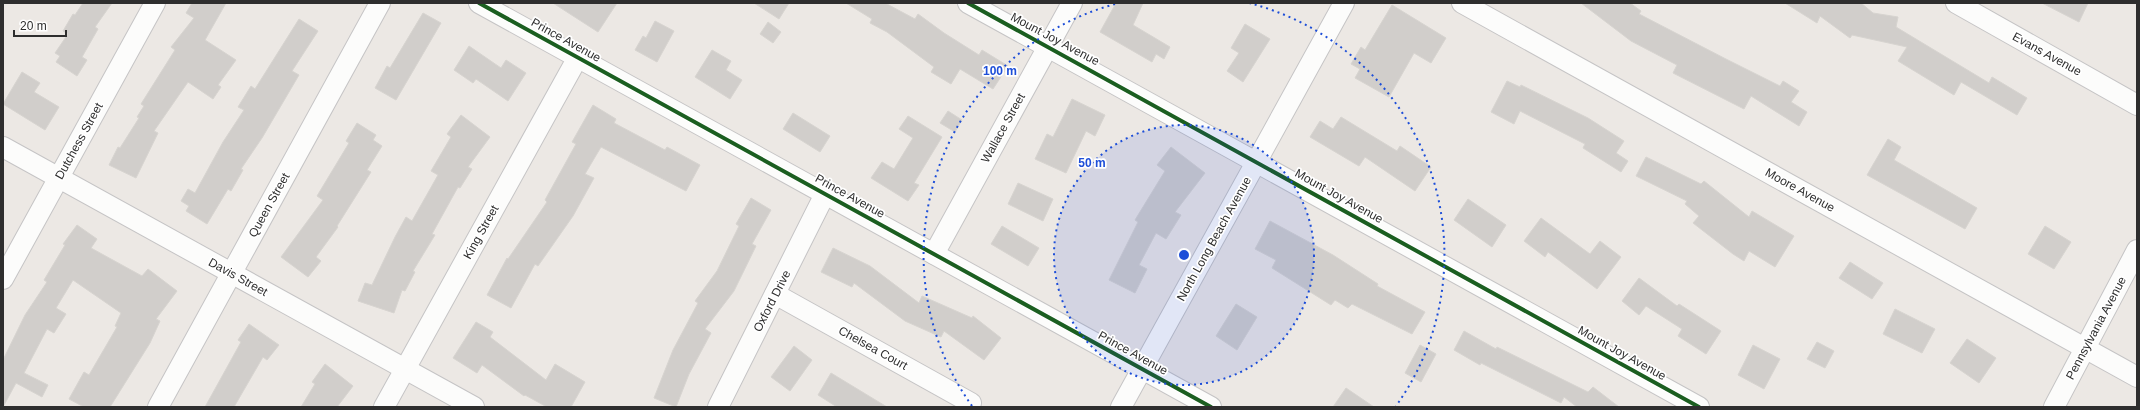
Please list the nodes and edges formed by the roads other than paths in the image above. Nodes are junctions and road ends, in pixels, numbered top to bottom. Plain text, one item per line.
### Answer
1 (155, 3) edge
2 (380, 3) edge
3 (479, 3) edge
4 (968, 3) edge
5 (1072, 3) edge
6 (1344, 3) edge
7 (1462, 3) edge
8 (1956, 3) edge
9 (1048, 46) junction
10 (578, 57) junction
11 (2137, 105) edge
12 (3, 147) edge
13 (1257, 161) junction
14 (59, 178) junction
15 (825, 194) junction
16 (2137, 250) edge
17 (934, 254) junction
18 (232, 273) junction
19 (3, 278) edge
20 (775, 294) junction
21 (2085, 348) junction
22 (405, 369) junction
23 (1142, 369) junction
24 (2137, 377) edge
25 (971, 402) dead end
26 (158, 407) edge
27 (384, 407) edge
28 (474, 407) edge
29 (718, 407) edge
30 (1121, 407) edge
31 (1211, 407) edge
32 (1699, 407) edge
33 (2054, 407) edge

1 - 14 street, Dutchess Street
2 - 18 street, Queen Street
3 - 10 street, Prince Avenue
4 - 9 street, Mount Joy Avenue
5 - 9 street, Wallace Street
6 - 13 street, North Long Beach Avenue
7 - 21 street, Moore Avenue
8 - 11 street, Evans Avenue
9 - 13 street, Mount Joy Avenue
9 - 17 street, Wallace Street
10 - 15 street, Prince Avenue
10 - 22 street, King Street
12 - 14 street, Davis Street
13 - 23 street, North Long Beach Avenue
13 - 32 street, Mount Joy Avenue
14 - 18 street, Davis Street
14 - 19 street, Dutchess Street
15 - 17 street, Prince Avenue
15 - 20 street, Oxford Drive
16 - 21 street, Pennsylvania Avenue
17 - 23 street, Prince Avenue
18 - 22 street, Davis Street
18 - 26 street, Queen Street
20 - 25 street, Chelsea Court
20 - 29 street, Oxford Drive
21 - 24 street, Moore Avenue
21 - 33 street, Pennsylvania Avenue
22 - 27 street, King Street
22 - 28 street, Davis Street
23 - 30 street, North Long Beach Avenue
23 - 31 street, Prince Avenue

